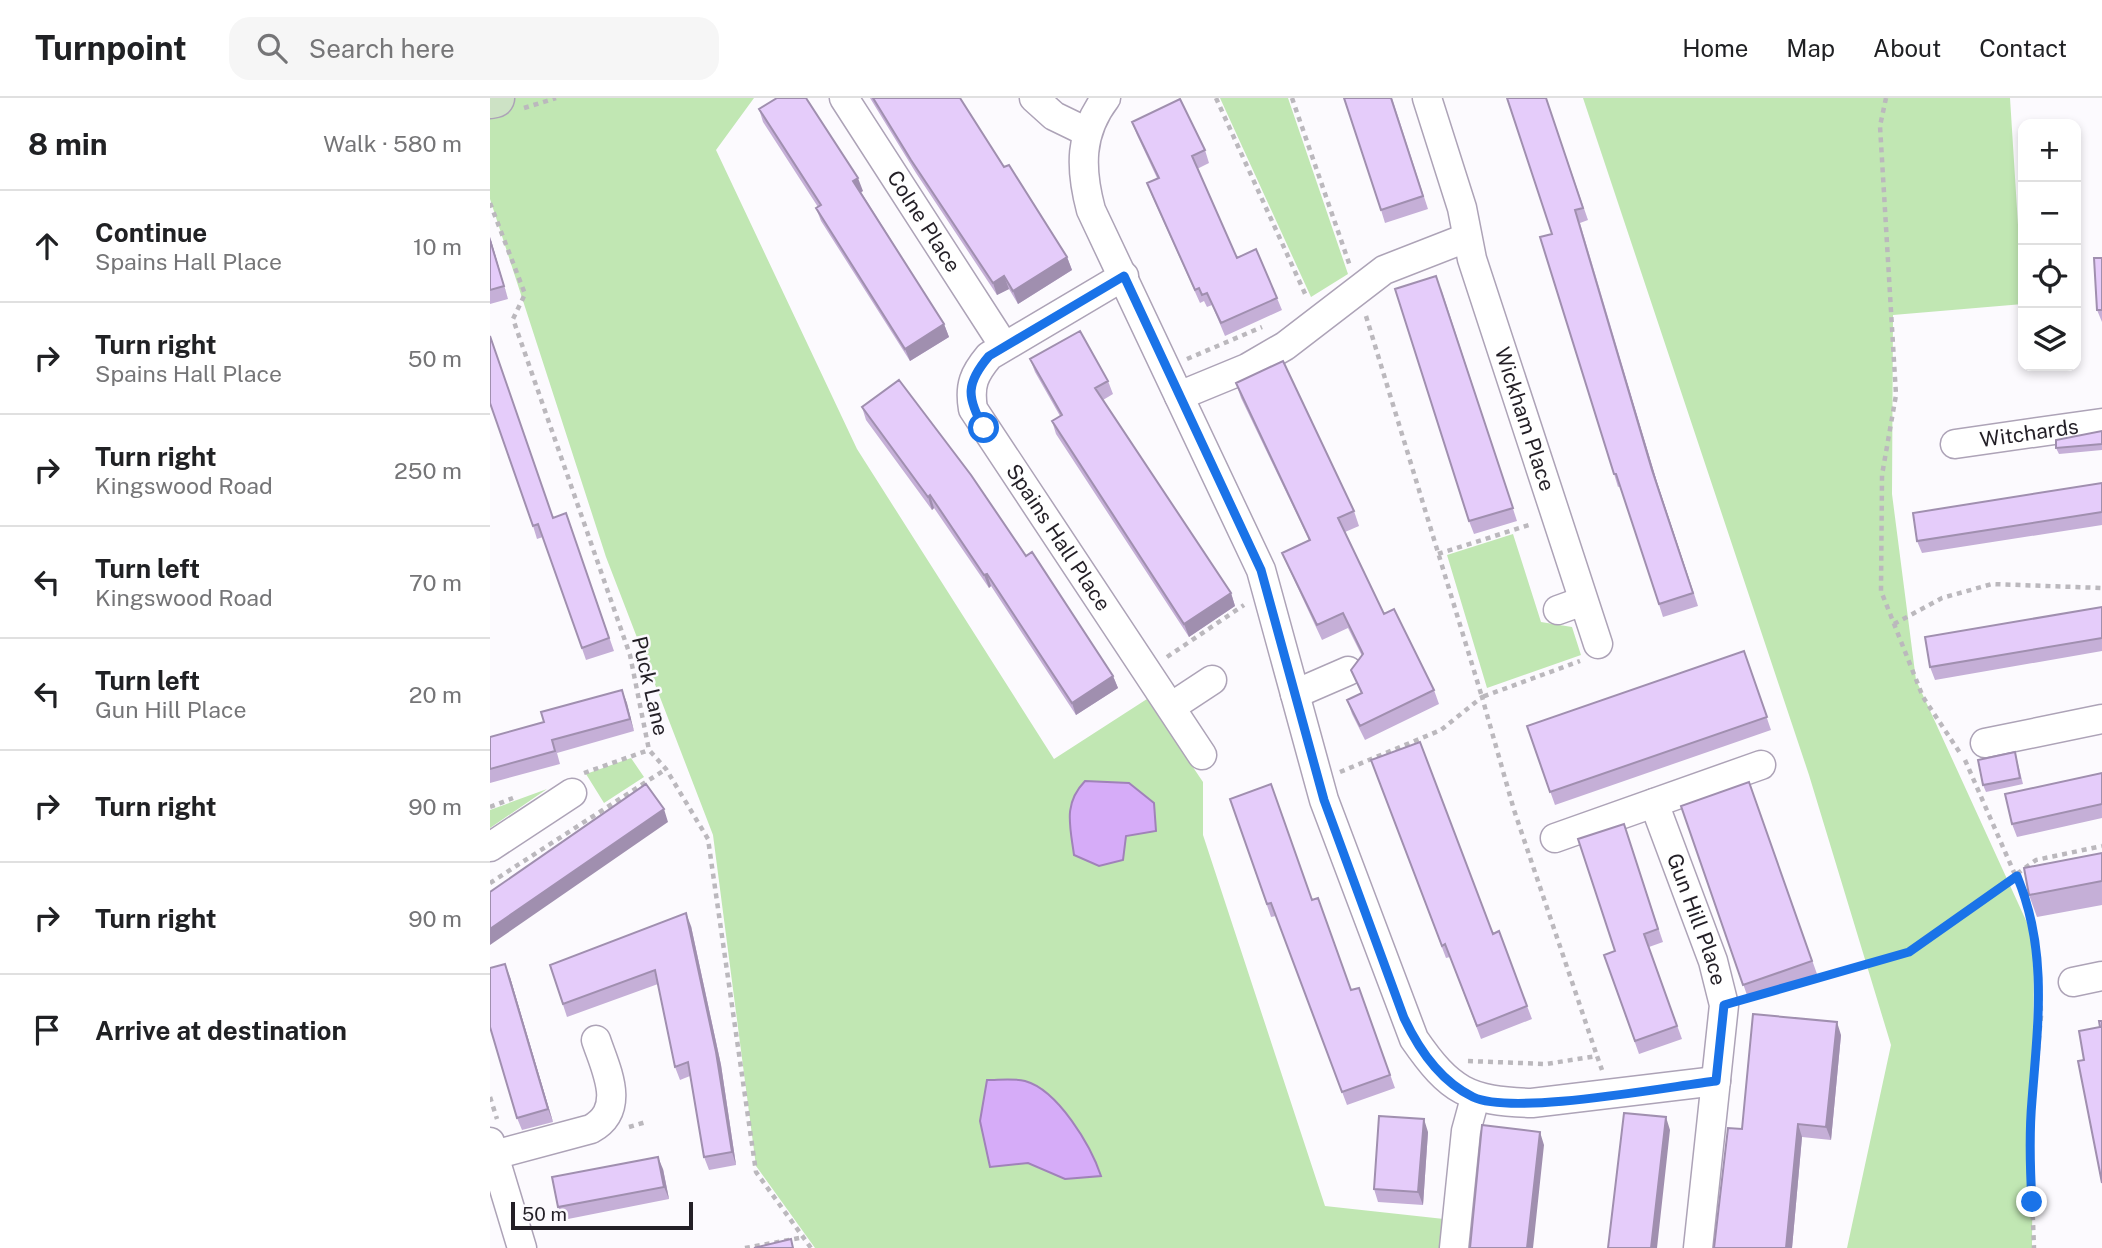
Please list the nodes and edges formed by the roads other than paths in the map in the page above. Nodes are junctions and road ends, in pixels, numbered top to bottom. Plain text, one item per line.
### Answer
1 (844, 98) edge
2 (1034, 98) edge
3 (1106, 98) edge
4 (1427, 98) edge
5 (1087, 132) junction
6 (1466, 238) junction
7 (1124, 276) junction
8 (1004, 346) junction
9 (1179, 396) junction
10 (2102, 423) edge
11 (1955, 444) dead end
12 (1592, 651) road end
13 (1349, 671) edge
14 (1212, 680) dead end
15 (1295, 694) junction
16 (1171, 708) junction
17 (2102, 719) edge
18 (1985, 743) dead end
19 (1202, 755) dead end
20 (1761, 765) dead end
21 (572, 793) dead end
22 (1654, 803) junction
23 (1555, 838) dead end
24 (490, 847) edge
25 (2102, 976) edge
26 (2073, 982) dead end
27 (596, 1040) dead end
28 (1716, 1081) junction
29 (1475, 1098) junction
30 (492, 1148) edge
31 (522, 1248) edge
32 (1454, 1248) edge
33 (1698, 1248) edge

1 - 8 street, Colne Place
2 - 5 street
3 - 5 street
4 - 6 street, Wickham Place
5 - 7 street
6 - 9 street
6 - 12 street, Wickham Place
7 - 8 street, Spains Hall Place
7 - 9 street
8 - 16 street, Spains Hall Place
9 - 15 street
10 - 11 street, Witchards
13 - 15 street
14 - 16 street
15 - 29 street
16 - 19 street, Spains Hall Place
17 - 18 street
20 - 22 street
21 - 24 street
22 - 23 street
22 - 28 street, Gun Hill Place
25 - 26 street
27 - 30 street
28 - 29 street
28 - 33 street, Gun Hill Place
29 - 32 street
30 - 31 street

